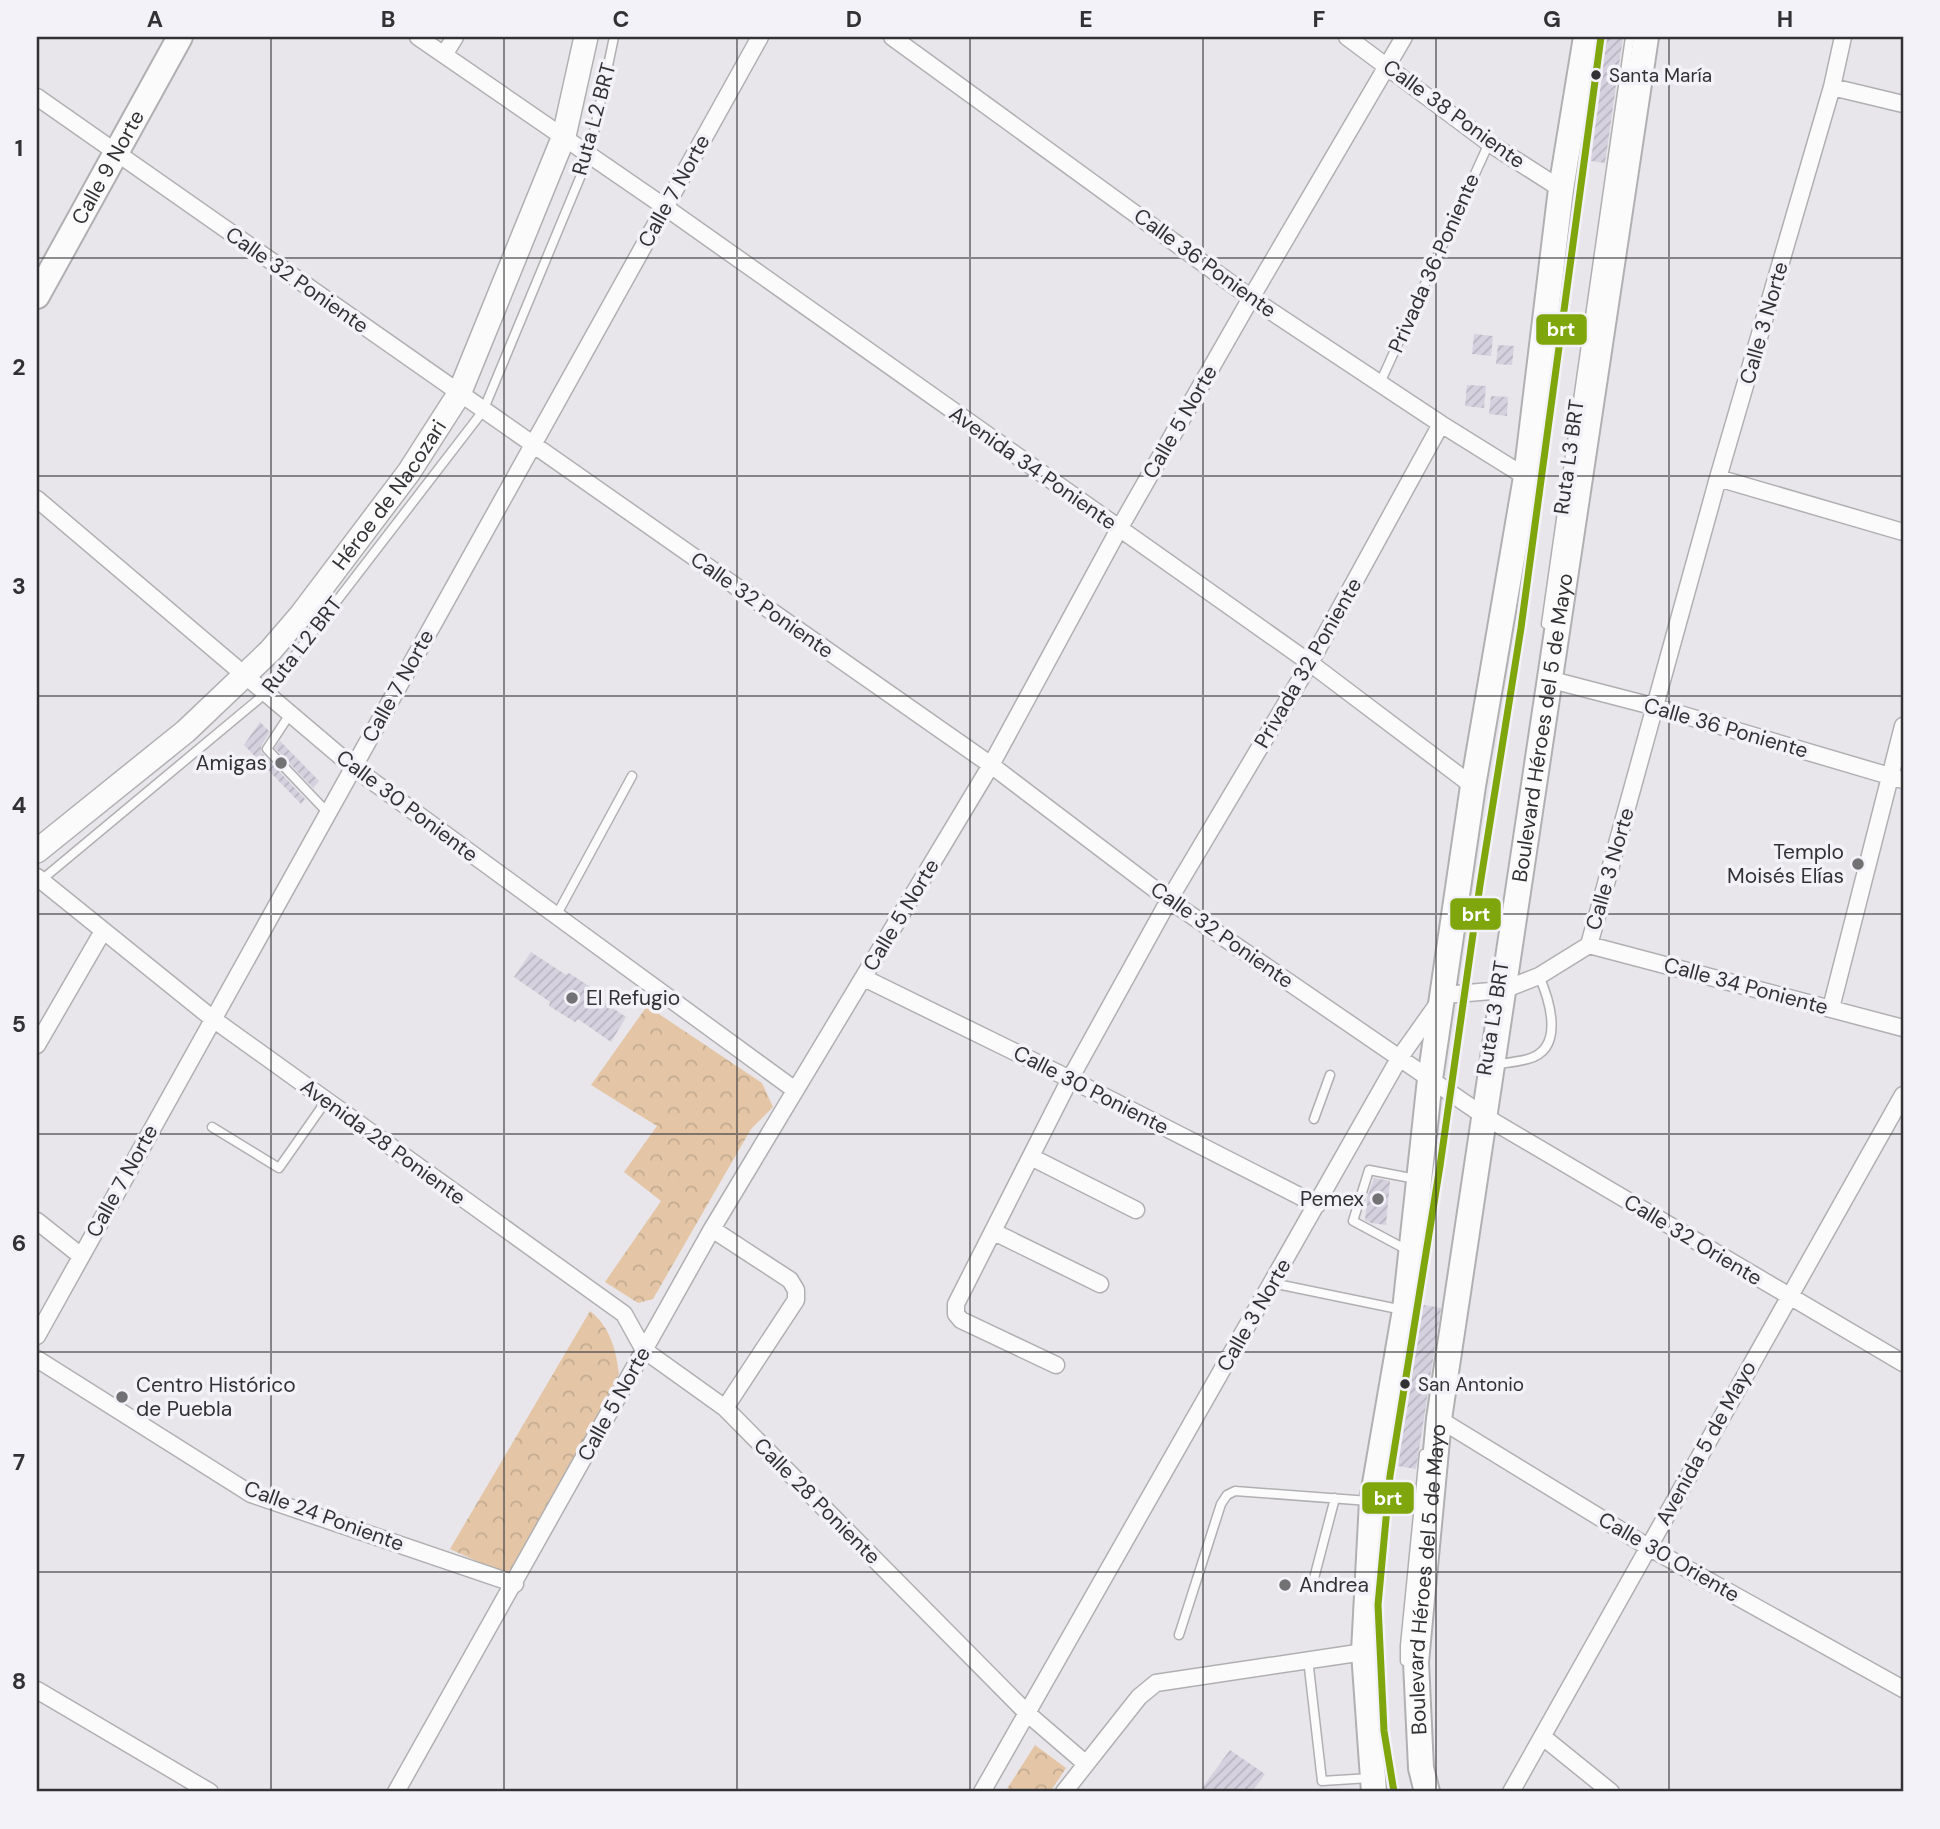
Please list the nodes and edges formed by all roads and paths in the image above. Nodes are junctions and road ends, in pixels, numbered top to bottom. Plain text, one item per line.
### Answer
1 (180, 37) edge
2 (418, 37) edge
3 (455, 37) edge
4 (586, 37) edge
5 (614, 37) edge
6 (760, 37) edge
7 (892, 37) edge
8 (1347, 37) edge
9 (1404, 37) edge
10 (1586, 37) edge
11 (1601, 37) edge
12 (1630, 37) edge
13 (1646, 37) edge
14 (1843, 37) edge
15 (444, 55) junction
16 (1388, 66) junction
17 (1832, 87) junction
18 (37, 97) edge
19 (1903, 104) edge
20 (564, 136) junction
21 (1489, 143) junction
22 (115, 153) junction
23 (589, 156) junction
24 (1561, 190) junction
25 (665, 207) junction
26 (37, 296) edge
27 (1251, 298) junction
28 (1380, 383) junction
29 (459, 394) junction
30 (483, 411) junction
31 (1441, 424) junction
32 (533, 445) junction
33 (1526, 477) junction
34 (1718, 478) junction
35 (37, 499) edge
36 (1119, 529) junction
37 (1903, 532) edge
38 (1545, 631) dead end
39 (1310, 663) junction
40 (245, 676) junction
41 (1542, 678) junction
42 (266, 693) junction
43 (1656, 707) junction
44 (290, 714) junction
45 (1903, 726) edge
46 (1531, 739) dead end
47 (990, 765) junction
48 (353, 768) junction
49 (632, 776) dead end
50 (1897, 778) edge
51 (1473, 786) junction
52 (328, 813) junction
53 (37, 851) edge
54 (38, 880) edge
55 (1169, 900) junction
56 (556, 916) junction
57 (103, 931) junction
58 (1589, 945) junction
59 (1539, 976) junction
60 (864, 978) junction
61 (1500, 990) junction
62 (1455, 994) junction
63 (1831, 1008) junction
64 (213, 1019) junction
65 (1903, 1028) edge
66 (37, 1045) edge
67 (1400, 1057) junction
68 (1491, 1065) junction
69 (1330, 1075) dead end
70 (1070, 1079) junction
71 (1440, 1085) junction
72 (795, 1090) junction
73 (1903, 1095) edge
74 (326, 1101) junction
75 (1481, 1114) junction
76 (1314, 1119) dead end
77 (212, 1127) dead end
78 (1031, 1157) junction
79 (1419, 1180) junction
80 (1317, 1205) junction
81 (1136, 1210) dead end
82 (37, 1221) edge
83 (712, 1229) junction
84 (993, 1232) junction
85 (1411, 1253) junction
86 (81, 1256) junction
87 (1272, 1283) junction
88 (1100, 1284) dead end
89 (1788, 1296) junction
90 (1405, 1310) junction
91 (37, 1336) edge
92 (644, 1350) junction
93 (37, 1359) edge
94 (1903, 1363) edge
95 (1056, 1365) dead end
96 (725, 1408) junction
97 (1431, 1427) junction
98 (1335, 1498) junction
99 (1372, 1501) junction
100 (1648, 1547) junction
101 (514, 1584) junction
102 (1312, 1586) dead end
103 (1179, 1634) dead end
104 (1364, 1652) junction
105 (1308, 1659) junction
106 (1406, 1670) dead end
107 (1903, 1689) edge
108 (37, 1690) edge
109 (1028, 1714) junction
110 (1543, 1737) junction
111 (1411, 1756) dead end
112 (1085, 1763) junction
113 (1374, 1785) edge
114 (210, 1792) edge
115 (396, 1792) edge
116 (982, 1792) edge
117 (1064, 1792) edge
118 (1394, 1792) edge
119 (1418, 1792) edge
120 (1427, 1792) edge
121 (1511, 1792) edge
122 (1611, 1792) edge

1 - 22 main road, Calle 9 Norte
2 - 15 street
3 - 15 street
4 - 20 street, Héroe de Nacozari
5 - 23 lane, Ruta L2 BRT
6 - 25 street, Calle 7 Norte
7 - 27 street, Calle 36 Poniente
8 - 16 street, Calle 38 Poniente
9 - 16 street, Calle 5 Norte
10 - 24 main road
11 - 62 lane, Ruta L3 BRT
12 - 38 lane, Ruta L3 BRT
13 - 41 main road, Boulevard Héroes del 5 de Mayo
14 - 17 street, Calle 3 Norte
15 - 20 street
16 - 21 street, Calle 38 Poniente
16 - 27 street, Calle 5 Norte
17 - 19 street
17 - 34 street, Calle 3 Norte
18 - 22 street, Calle 32 Poniente
20 - 23 street
20 - 29 street, Héroe de Nacozari
21 - 24 street, Calle 38 Poniente
21 - 28 lane, Privada 36 Poniente
22 - 26 main road, Calle 9 Norte
22 - 29 street, Calle 32 Poniente
23 - 25 street, Avenida 34 Poniente
23 - 30 lane, Ruta L2 BRT
24 - 33 main road
25 - 32 street, Calle 7 Norte
25 - 36 street, Avenida 34 Poniente
27 - 28 street, Calle 36 Poniente
27 - 36 street, Calle 5 Norte
28 - 31 street, Calle 36 Poniente
29 - 30 street, Calle 32 Poniente
29 - 40 street, Héroe de Nacozari
30 - 32 street, Calle 32 Poniente
30 - 42 lane, Ruta L2 BRT
31 - 33 street, Calle 36 Poniente
31 - 39 street, Privada 32 Poniente
32 - 47 street, Calle 32 Poniente
32 - 48 street, Calle 7 Norte
33 - 51 main road
34 - 37 street
34 - 43 street, Calle 3 Norte
35 - 40 street, Calle 30 Poniente
36 - 39 street, Avenida 34 Poniente
36 - 47 street, Calle 5 Norte
39 - 51 street, Avenida 34 Poniente
39 - 55 street, Privada 32 Poniente
40 - 42 street, Calle 30 Poniente
40 - 53 street, Héroe de Nacozari
41 - 43 street, Calle 36 Poniente
41 - 61 main road, Boulevard Héroes del 5 de Mayo
42 - 44 street, Calle 30 Poniente
42 - 54 lane, Ruta L2 BRT
43 - 50 street, Calle 36 Poniente
43 - 58 street, Calle 3 Norte
44 - 48 street, Calle 30 Poniente
44 - 52 lane
45 - 50 street
46 - 61 lane, Ruta L3 BRT
47 - 55 street, Calle 32 Poniente
47 - 60 street, Calle 5 Norte
48 - 52 street, Calle 7 Norte
48 - 56 street, Calle 30 Poniente
49 - 56 lane
50 - 63 street
51 - 62 main road
52 - 64 street, Calle 7 Norte
54 - 57 street, Avenida 28 Poniente
55 - 67 street, Calle 32 Poniente
55 - 70 street, Privada 32 Poniente
56 - 72 street, Calle 30 Poniente
57 - 64 street, Avenida 28 Poniente
57 - 66 street
58 - 59 street, Calle 3 Norte
58 - 63 street, Calle 34 Poniente
59 - 61 street, Calle 3 Norte
59 - 68 lane
60 - 70 street, Calle 30 Poniente
60 - 72 street, Calle 5 Norte
61 - 62 street, Calle 3 Norte
61 - 68 main road, Boulevard Héroes del 5 de Mayo
61 - 75 lane, Ruta L3 BRT
62 - 67 street, Calle 3 Norte
62 - 71 main road
63 - 65 street, Calle 34 Poniente
64 - 74 street, Avenida 28 Poniente
64 - 86 street, Calle 7 Norte
67 - 71 street, Calle 32 Poniente
67 - 80 street, Calle 3 Norte
68 - 75 main road, Boulevard Héroes del 5 de Mayo
69 - 76 lane
70 - 78 street, Privada 32 Poniente
70 - 80 street, Calle 30 Poniente
71 - 75 street, Calle 32 Poniente
71 - 79 main road
71 - 118 lane, Ruta L3 BRT
72 - 83 street, Calle 5 Norte
73 - 89 street, Avenida 5 de Mayo
74 - 77 lane
74 - 92 street, Avenida 28 Poniente
75 - 89 street, Calle 32 Oriente
75 - 97 main road, Boulevard Héroes del 5 de Mayo
78 - 81 street
78 - 84 street, Privada 32 Poniente
79 - 85 main road
79 - 85 lane
80 - 87 street, Calle 3 Norte
82 - 86 street
83 - 92 street, Calle 5 Norte
83 - 96 street
84 - 88 street
84 - 95 street, Privada 32 Poniente
85 - 90 main road
86 - 91 street, Calle 7 Norte
87 - 90 lane
87 - 109 street, Calle 3 Norte
89 - 94 street, Calle 32 Oriente
89 - 100 street, Avenida 5 de Mayo
90 - 99 main road
92 - 96 street, Avenida 28 Poniente
92 - 101 street, Calle 5 Norte
93 - 101 street, Calle 24 Poniente
96 - 109 street, Calle 28 Poniente
97 - 100 street, Calle 30 Oriente
97 - 106 lane
97 - 120 main road, Boulevard Héroes del 5 de Mayo
98 - 99 lane
98 - 102 lane
98 - 103 lane
99 - 104 main road
100 - 107 street, Calle 30 Oriente
100 - 110 street, Avenida 5 de Mayo
101 - 115 street, Calle 5 Norte
104 - 105 street
104 - 113 main road
105 - 112 street
105 - 113 lane
108 - 114 street
109 - 112 street, Calle 28 Poniente
109 - 116 street, Calle 3 Norte
110 - 121 street, Avenida 5 de Mayo
110 - 122 street
111 - 119 lane
112 - 117 street

